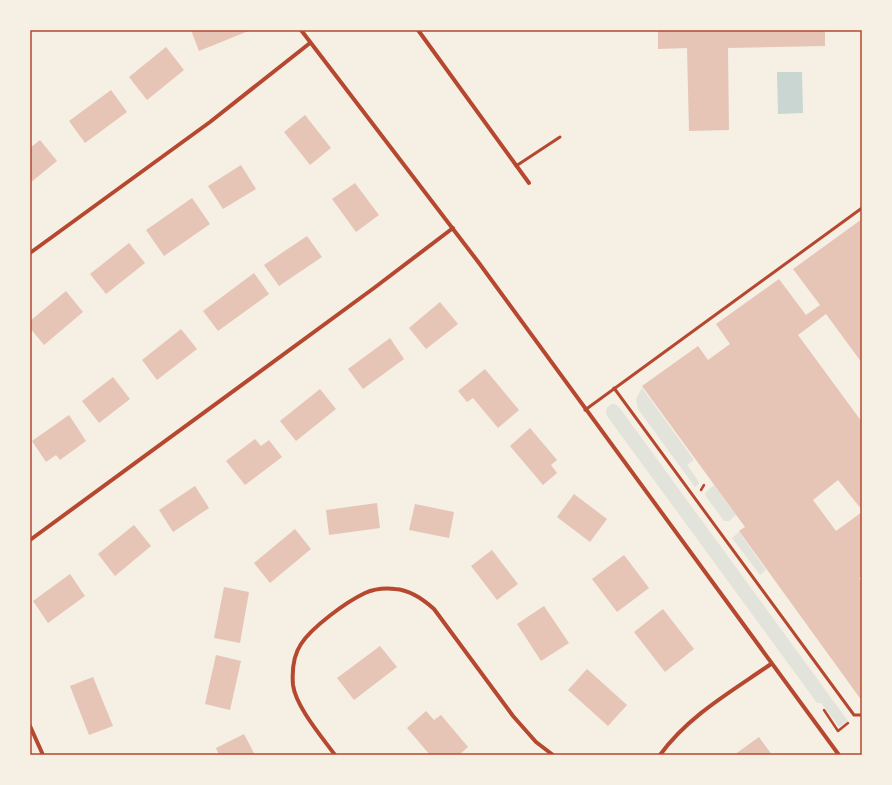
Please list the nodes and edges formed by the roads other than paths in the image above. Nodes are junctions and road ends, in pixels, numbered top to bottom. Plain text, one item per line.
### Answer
1 (301, 30) edge
2 (418, 30) edge
3 (310, 43) junction
4 (560, 137) dead end
5 (516, 166) junction
6 (529, 183) dead end
7 (862, 208) edge
8 (453, 228) junction
9 (30, 253) edge
10 (614, 388) junction
11 (585, 410) junction
12 (30, 533) edge
13 (32, 539) edge
14 (771, 664) junction
15 (862, 716) edge
16 (30, 726) edge
17 (43, 755) edge
18 (335, 755) edge
19 (553, 755) edge
20 (660, 755) edge
21 (839, 755) edge

1 - 3 street
2 - 5 street
3 - 8 street
3 - 9 street
4 - 5 lane
5 - 6 street
7 - 10 lane
8 - 11 street
8 - 13 street
10 - 11 lane
10 - 15 lane
11 - 14 street
12 - 13 street
14 - 20 street
14 - 21 street
16 - 17 street
18 - 19 street

